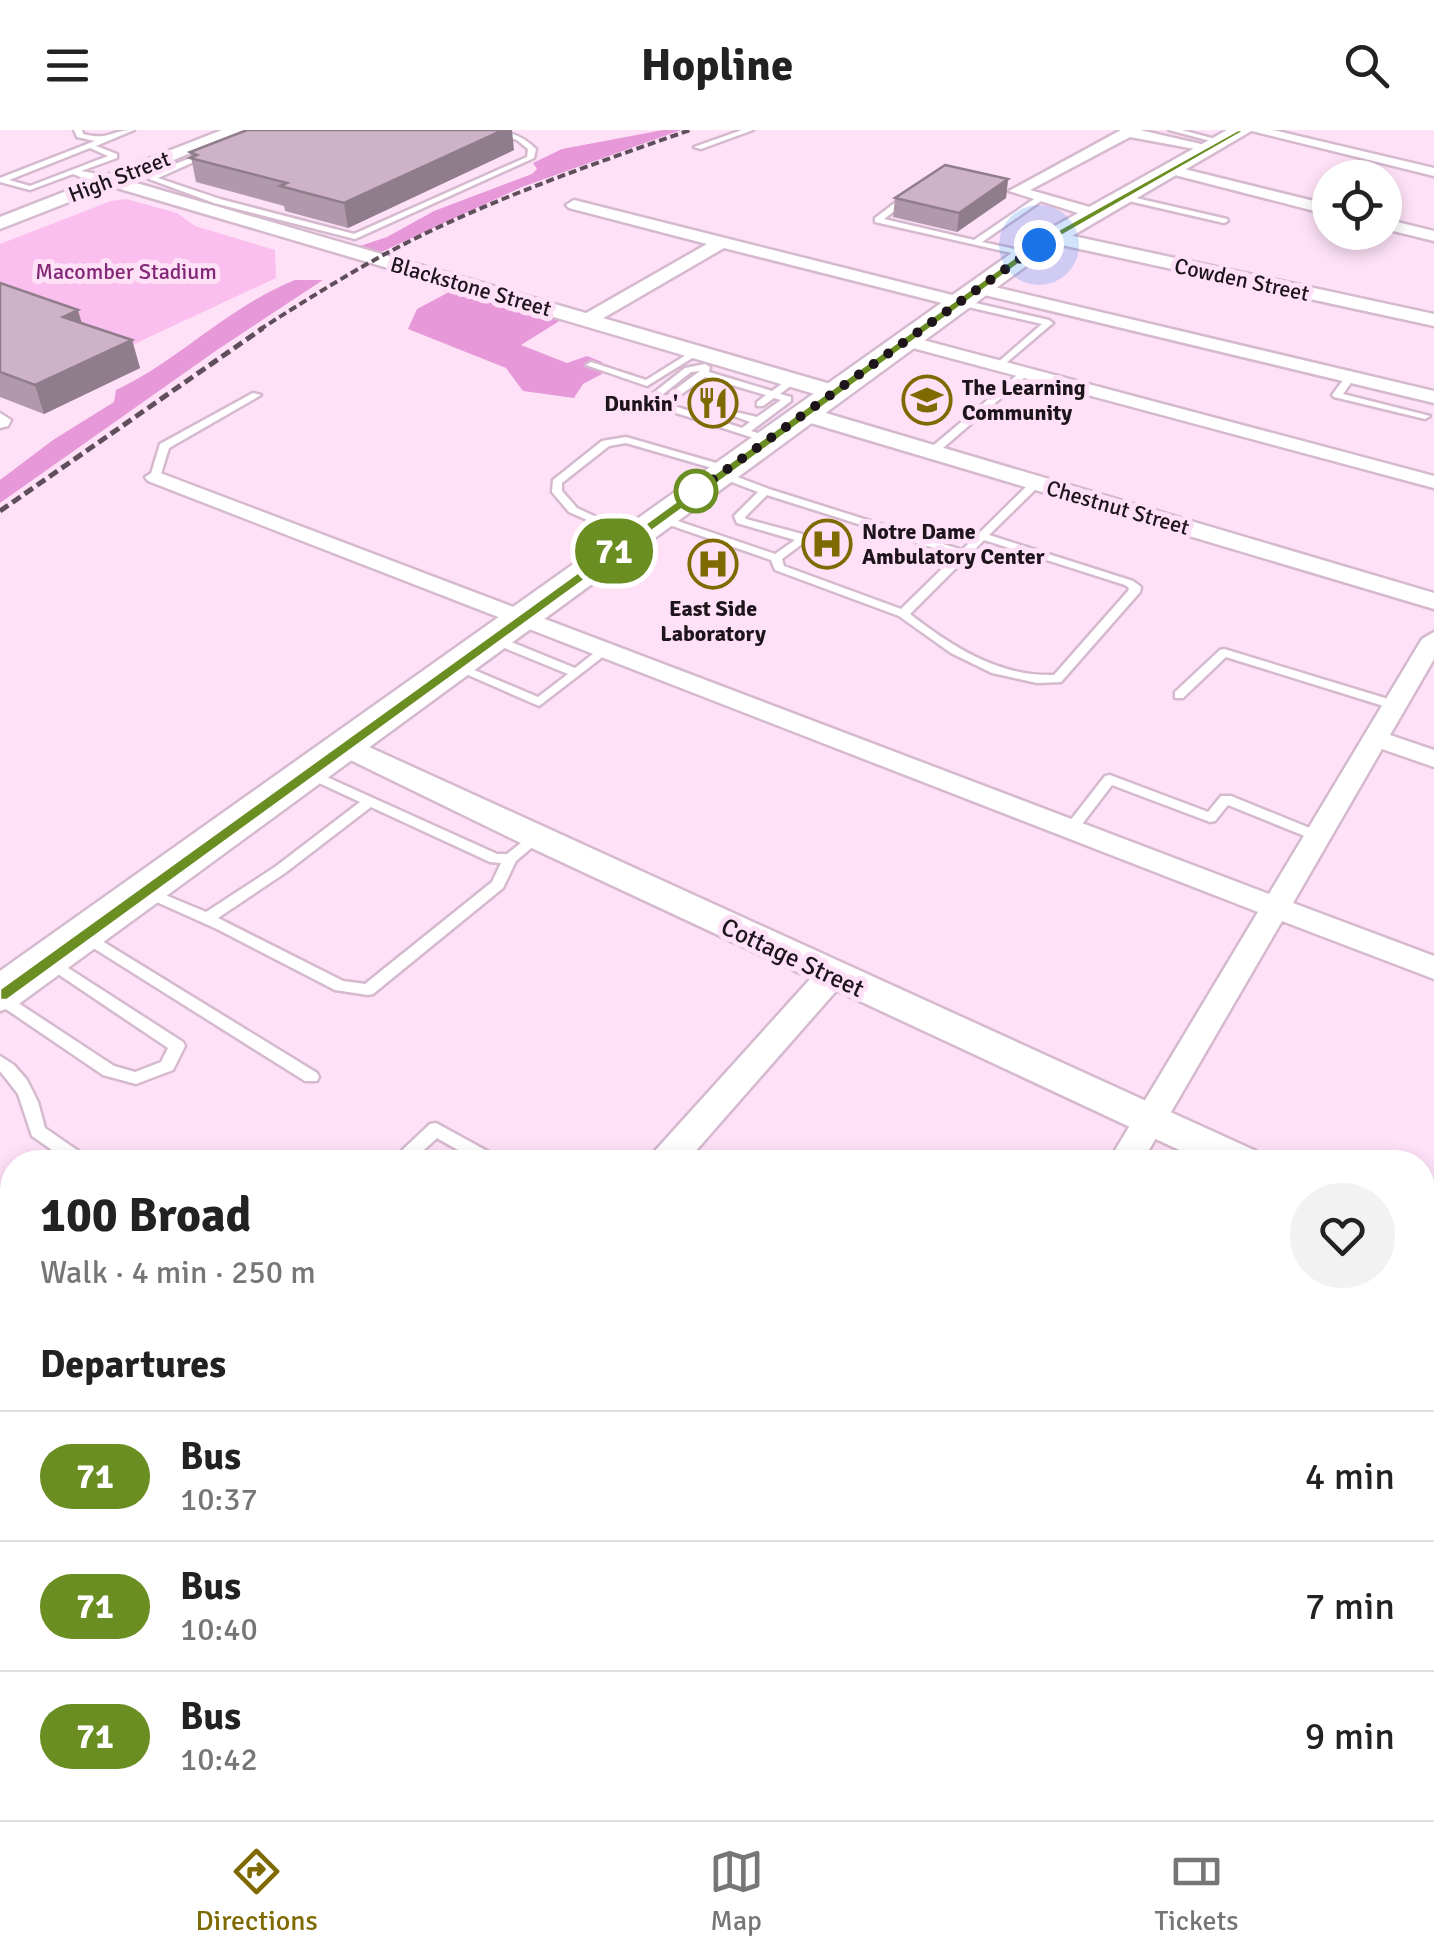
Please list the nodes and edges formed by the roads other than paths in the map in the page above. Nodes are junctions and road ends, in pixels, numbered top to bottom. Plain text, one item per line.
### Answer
1 (78, 130) edge
2 (130, 130) edge
3 (490, 130) edge
4 (749, 130) edge
5 (1174, 130) edge
6 (1255, 130) edge
7 (1140, 131) edge
8 (229, 139) edge
9 (1225, 140) edge
10 (103, 141) junction
11 (91, 146) junction
12 (698, 146) dead end
13 (1172, 170) junction
14 (74, 172) junction
15 (1434, 172) edge
16 (1, 180) edge
17 (107, 181) junction
18 (908, 198) edge
19 (1040, 199) junction
20 (574, 204) dead end
21 (1108, 205) junction
22 (1312, 205) edge
23 (1224, 221) dead end
24 (0, 223) edge
25 (1402, 228) edge
26 (1434, 236) edge
27 (720, 242) junction
28 (976, 242) junction
29 (1038, 246) junction
30 (968, 295) junction
31 (587, 320) junction
32 (1434, 320) edge
33 (904, 340) junction
34 (706, 363) junction
35 (591, 365) dead end
36 (999, 366) junction
37 (1026, 372) junction
38 (1350, 377) junction
39 (1397, 388) junction
40 (768, 393) junction
41 (256, 395) dead end
42 (1434, 397) edge
43 (806, 398) junction
44 (1385, 407) junction
45 (751, 416) junction
46 (1425, 416) dead end
47 (932, 452) junction
48 (723, 471) junction
49 (155, 477) joint
50 (1434, 482) edge
51 (1036, 483) junction
52 (764, 490) junction
53 (647, 527) junction
54 (984, 538) junction
55 (968, 555) junction
56 (776, 558) junction
57 (1434, 601) edge
58 (903, 614) junction
59 (524, 617) junction
60 (494, 639) junction
61 (1434, 639) edge
62 (607, 649) junction
63 (456, 667) junction
64 (576, 673) junction
65 (1179, 695) dead end
66 (1394, 706) junction
67 (1374, 738) junction
68 (347, 746) junction
69 (1434, 759) edge
70 (309, 774) junction
71 (368, 802) junction
72 (1071, 829) junction
73 (1317, 836) junction
74 (523, 848) junction
75 (144, 891) junction
76 (1276, 906) junction
77 (206, 919) junction
78 (84, 934) junction
79 (48, 960) junction
80 (1434, 968) edge
81 (832, 975) junction
82 (0, 996) edge
83 (0, 1062) edge
84 (311, 1077) dead end
85 (1150, 1120) junction
86 (64, 1150) edge
87 (414, 1150) edge
88 (472, 1150) edge
89 (677, 1150) edge
90 (1131, 1150) edge
91 (1216, 1150) edge

1 - 10 lane
2 - 10 lane
3 - 8 lane
4 - 12 lane
5 - 9 lane
6 - 15 street
7 - 9 street
7 - 19 street
8 - 17 street, High Street
9 - 13 main road
10 - 11 lane
11 - 14 lane
11 - 16 lane
13 - 21 main road
13 - 22 street
14 - 16 lane
14 - 17 lane
17 - 24 street, High Street
17 - 31 street, Blackstone Street
18 - 28 lane
19 - 21 street
19 - 28 lane
20 - 27 street
21 - 23 lane
21 - 29 main road
25 - 26 street
27 - 30 street
27 - 31 street
28 - 29 lane
29 - 30 main road
29 - 32 street, Cowden Street
30 - 33 main road
30 - 36 lane
30 - 38 street
31 - 34 street, Blackstone Street
33 - 36 street
33 - 43 main road
34 - 35 lane
34 - 40 lane
34 - 43 street, Blackstone Street
34 - 45 lane
36 - 37 street
37 - 47 lane
37 - 50 street
38 - 39 street
38 - 44 lane
39 - 42 street
39 - 44 lane
40 - 43 lane
40 - 43 lane
40 - 45 lane
41 - 49 lane
43 - 45 main road
43 - 47 street, Chestnut Street
44 - 46 lane
45 - 48 main road
47 - 51 street, Chestnut Street
48 - 52 lane
48 - 53 main road
48 - 53 lane
49 - 59 street
51 - 54 lane
51 - 57 street, Chestnut Street
52 - 55 lane
52 - 56 lane
53 - 56 lane
53 - 59 main road
54 - 55 lane
54 - 58 lane
55 - 58 lane
56 - 58 lane
59 - 60 main road
59 - 62 street
60 - 63 main road
60 - 64 lane
61 - 66 street
62 - 64 lane
62 - 72 street
63 - 64 lane
63 - 68 main road
65 - 66 lane
66 - 67 street
67 - 69 street
67 - 73 street
68 - 70 main road
68 - 74 street, Cottage Street
70 - 71 lane
70 - 75 main road
71 - 74 lane
71 - 77 lane
72 - 73 lane
72 - 76 street
73 - 76 street
74 - 77 lane
74 - 81 street, Cottage Street
75 - 77 lane
75 - 78 main road
76 - 80 street
76 - 85 street
78 - 79 main road
78 - 84 lane
79 - 82 main road
79 - 82 lane
81 - 85 street, Cottage Street
81 - 89 street
83 - 86 lane
85 - 90 street
85 - 91 street, Cottage Street
87 - 88 lane

